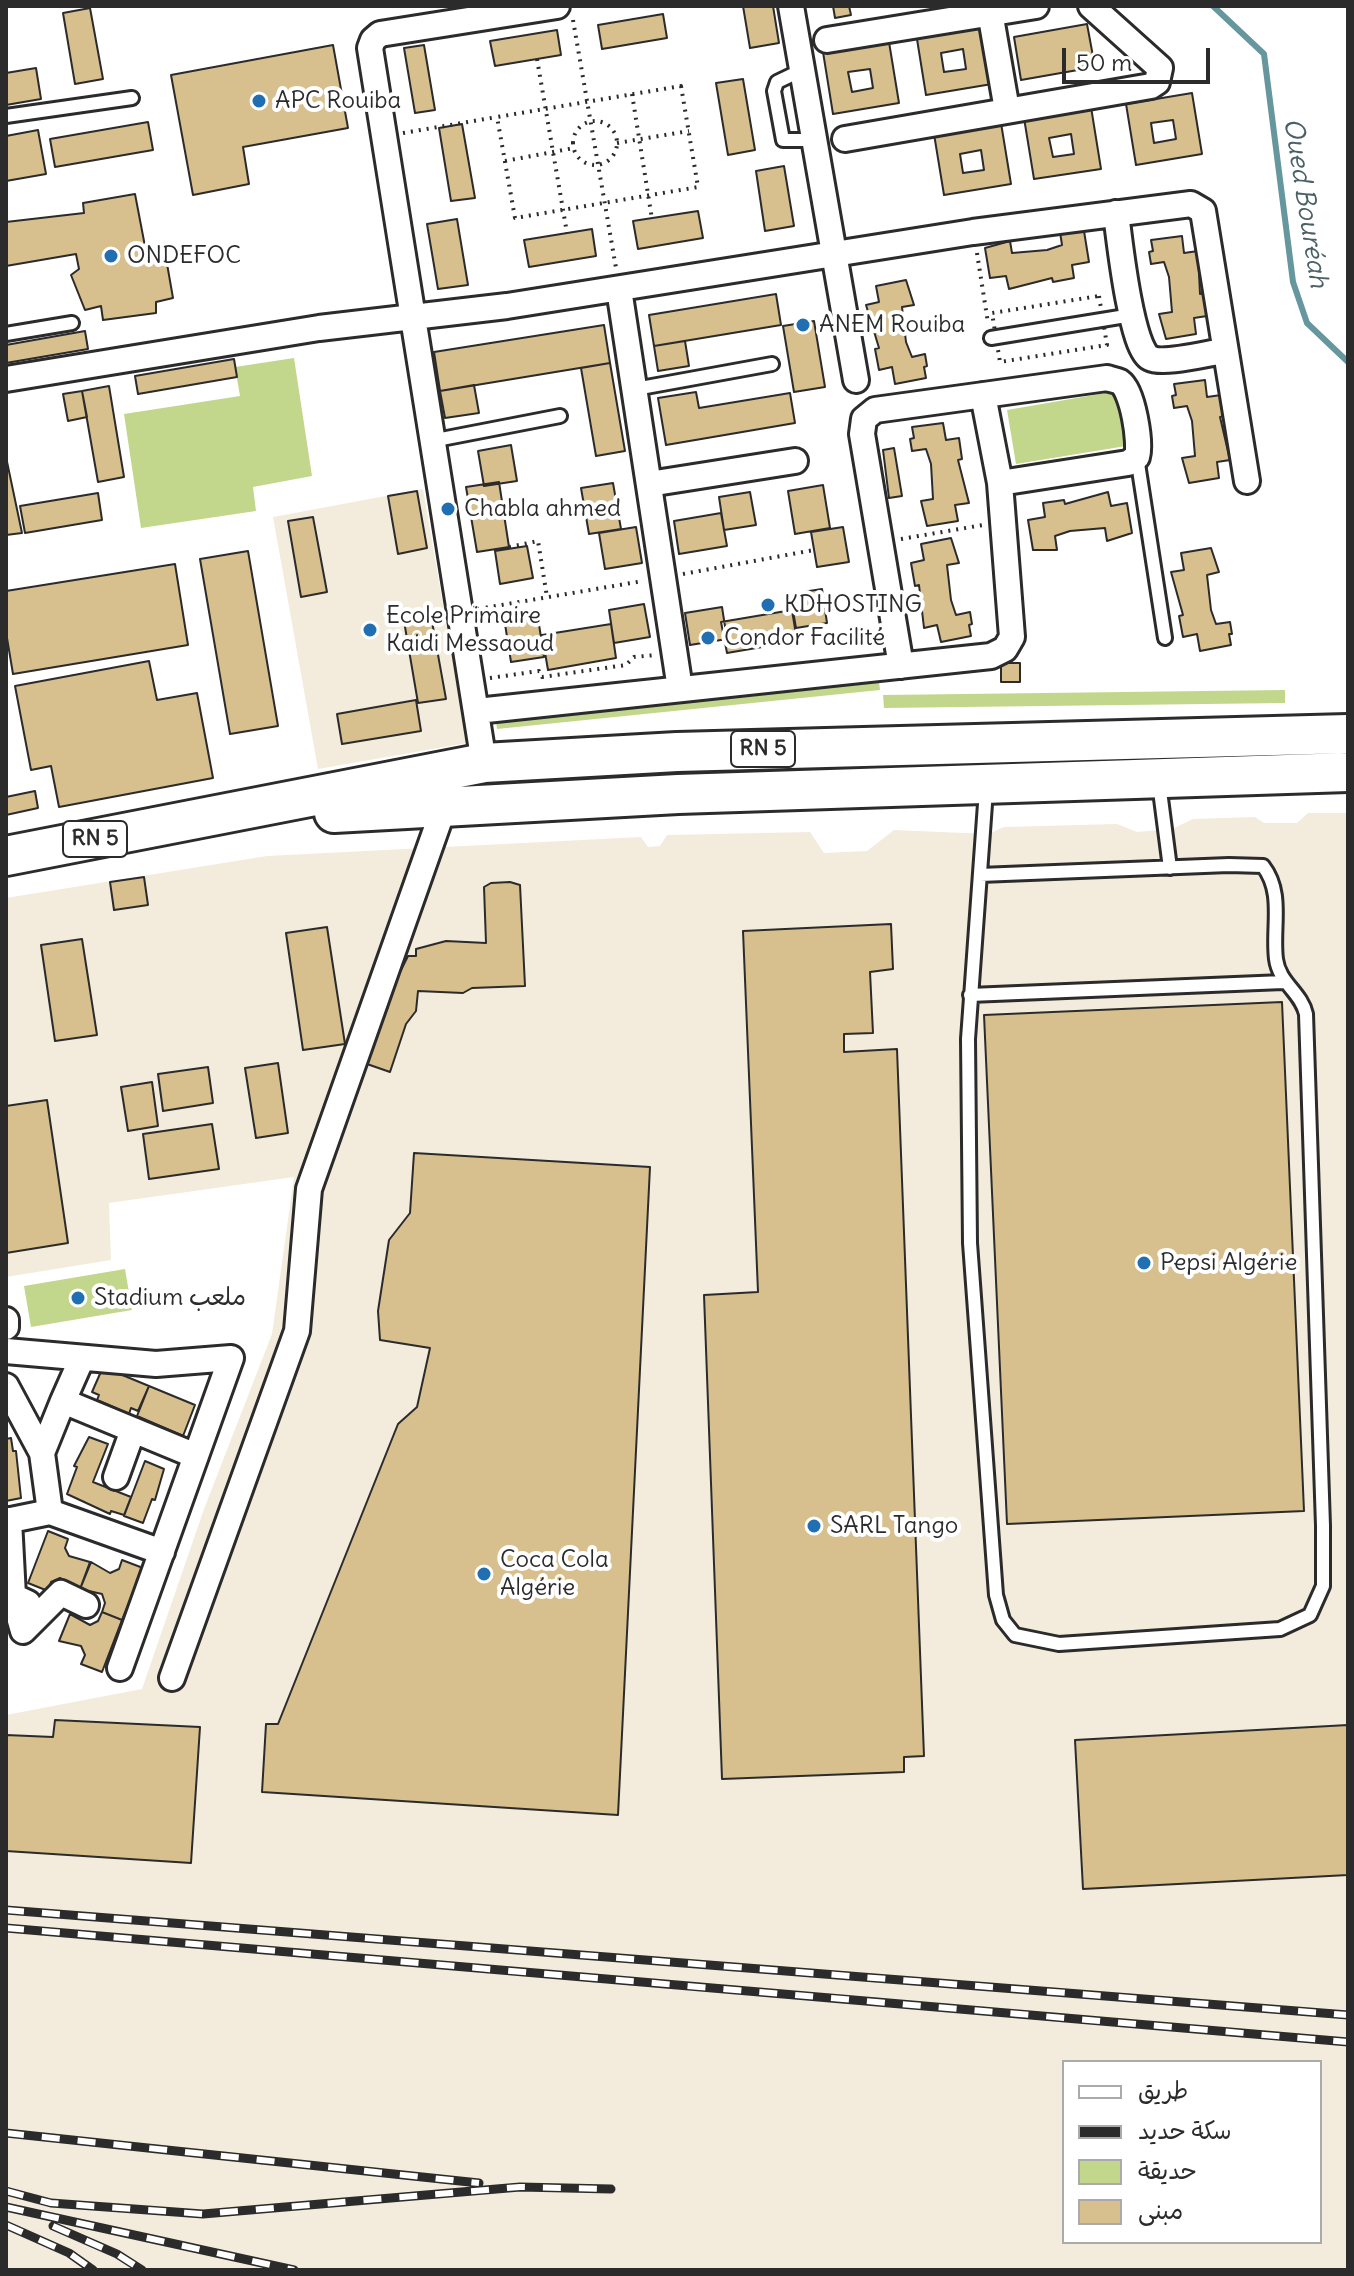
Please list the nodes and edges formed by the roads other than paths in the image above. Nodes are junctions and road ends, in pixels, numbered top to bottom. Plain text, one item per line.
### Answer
1 (557, 6) edge
2 (791, 6) edge
3 (1036, 6) edge
4 (1091, 6) edge
5 (990, 10) edge
6 (827, 40) dead end
7 (132, 98) dead end
8 (1007, 110) junction
9 (6, 116) edge
10 (845, 139) dead end
11 (1116, 213) junction
12 (832, 254) junction
13 (619, 289) junction
14 (1132, 315) junction
15 (414, 318) junction
16 (72, 323) dead end
17 (6, 334) edge
18 (991, 338) road end
19 (1224, 351) junction
20 (772, 364) dead end
21 (6, 379) edge
22 (856, 380) dead end
23 (635, 389) junction
24 (983, 395) junction
25 (560, 416) dead end
26 (431, 441) junction
27 (1137, 457) junction
28 (795, 461) dead end
29 (1247, 481) dead end
30 (1000, 483) junction
31 (649, 484) junction
32 (1165, 638) dead end
33 (901, 666) junction
34 (680, 689) junction
35 (477, 711) junction
36 (1348, 734) edge
37 (677, 752) junction
38 (484, 763) junction
39 (1348, 772) edge
40 (1158, 779) junction
41 (986, 784) junction
42 (444, 789) junction
43 (678, 794) junction
44 (6, 856) edge
45 (1170, 868) junction
46 (980, 875) junction
47 (1283, 982) junction
48 (970, 995) junction
49 (6, 1320) edge
50 (6, 1327) edge
51 (6, 1351) edge
52 (82, 1358) junction
53 (6, 1386) edge
54 (63, 1401) junction
55 (14, 1418) edge
56 (133, 1430) junction
57 (42, 1453) junction
58 (196, 1456) junction
59 (116, 1477) dead end
60 (50, 1512) junction
61 (8, 1520) edge
62 (162, 1552) junction
63 (10, 1597) edge
64 (86, 1605) dead end
65 (120, 1668) dead end
66 (172, 1678) dead end

1 - 15 street
2 - 12 street
3 - 5 street
4 - 8 street
5 - 6 street
5 - 8 street
7 - 9 lane
8 - 10 street
11 - 12 street
11 - 14 street
11 - 19 street
12 - 13 street
12 - 22 street
13 - 15 street
13 - 23 street
14 - 18 lane
14 - 19 street
15 - 21 street
15 - 26 street
16 - 17 lane
19 - 29 street
20 - 23 lane
23 - 31 street
24 - 27 street
24 - 30 street
24 - 33 street
25 - 26 lane
26 - 35 street
27 - 30 street
27 - 32 lane
28 - 31 street
30 - 33 street
31 - 34 street
33 - 34 street
34 - 35 street
35 - 38 street
36 - 37 highway, RN 5
37 - 38 highway, RN 5
37 - 43 highway
38 - 42 highway, RN 5
39 - 40 highway, RN 5
40 - 41 highway, RN 5
40 - 45 lane
41 - 43 highway, RN 5
41 - 46 lane
42 - 43 highway, RN 5
42 - 44 highway, RN 5
42 - 66 street
45 - 46 lane
45 - 47 lane
46 - 48 lane
47 - 48 lane
47 - 48 lane
49 - 50 street
51 - 52 street
52 - 54 street
52 - 58 street
53 - 55 street
54 - 56 street
54 - 57 street
55 - 57 street
56 - 58 street
56 - 59 street
57 - 60 street
58 - 62 street
60 - 61 street
60 - 62 street
61 - 63 street
62 - 65 street
63 - 64 street

